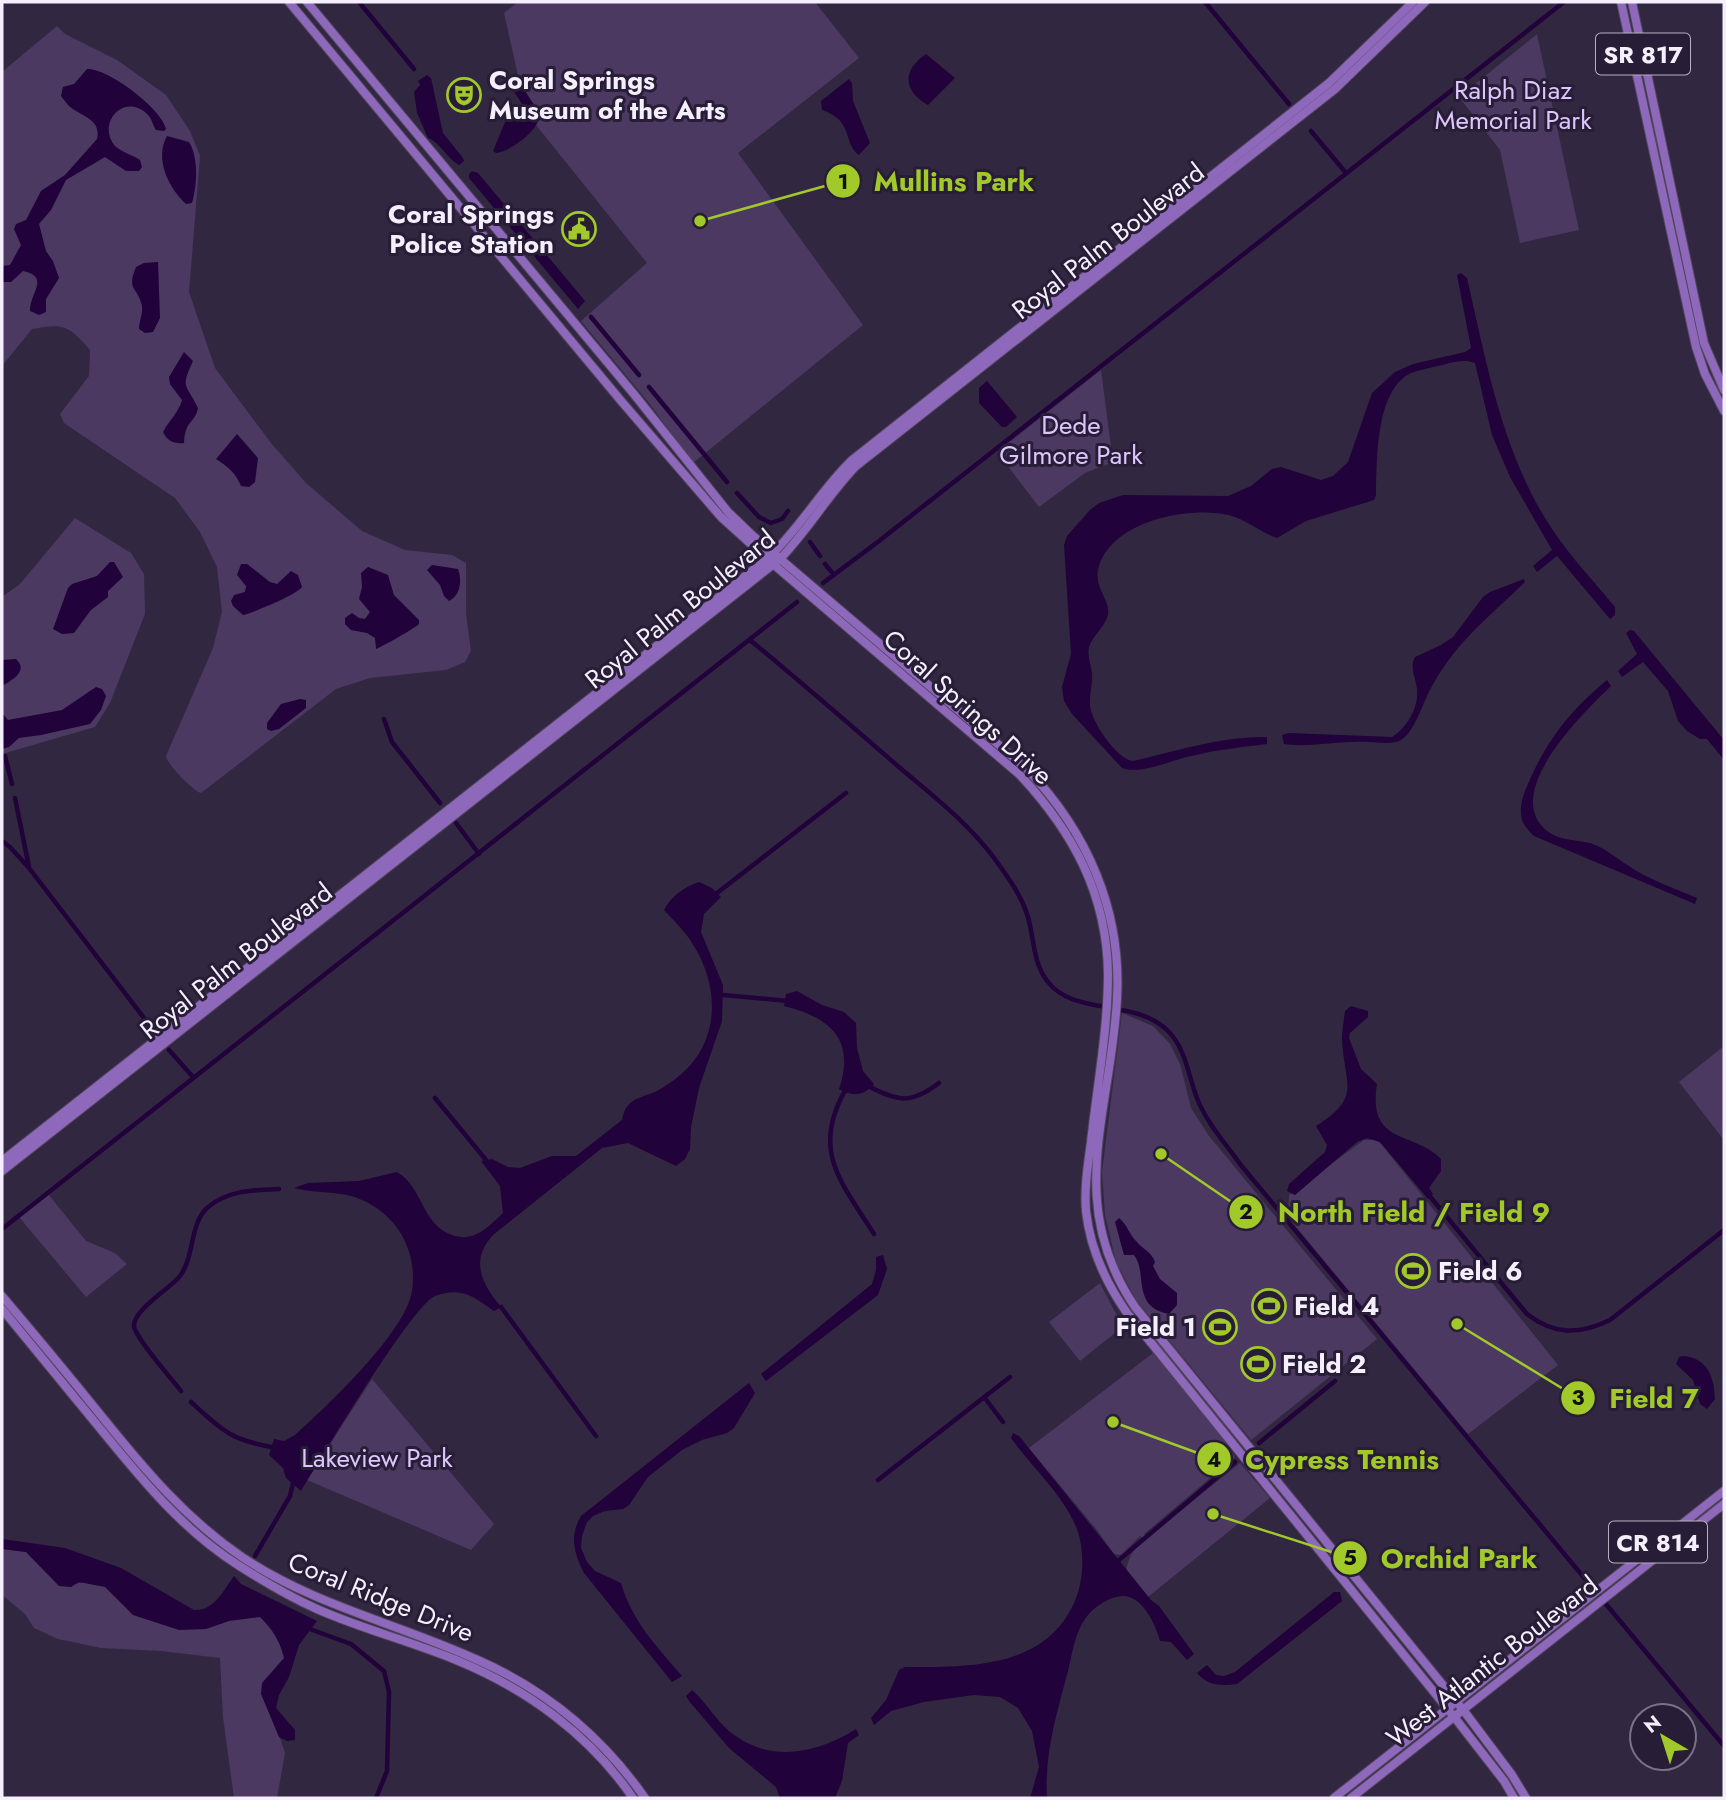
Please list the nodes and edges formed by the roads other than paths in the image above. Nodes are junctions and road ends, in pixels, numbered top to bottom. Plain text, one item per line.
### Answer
1 (289, 2) edge
2 (307, 2) edge
3 (1413, 2) edge
4 (1425, 2) edge
5 (1621, 2) edge
6 (1632, 2) edge
7 (1623, 14) junction
8 (1638, 31) junction
9 (1692, 330) junction
10 (1708, 354) junction
11 (1698, 356) junction
12 (1715, 373) junction
13 (1724, 390) edge
14 (1724, 411) edge
15 (773, 559) junction
16 (2, 1161) edge
17 (2, 1171) edge
18 (2, 1296) edge
19 (2, 1309) edge
20 (1724, 1491) edge
21 (1724, 1504) edge
22 (1456, 1701) junction
23 (1446, 1708) junction
24 (1464, 1711) junction
25 (1455, 1718) junction
26 (633, 1798) edge
27 (645, 1798) edge
28 (1334, 1798) edge
29 (1351, 1798) edge
30 (1514, 1798) edge
31 (1525, 1798) edge

1 - 15 main road, Coral Springs Drive
2 - 15 main road, Coral Springs Drive
3 - 15 main road, Royal Palm Boulevard
4 - 15 main road, Royal Palm Boulevard
5 - 7 main road, SR 817
6 - 8 main road, SR 817
7 - 8 main road
7 - 9 main road, SR 817
8 - 10 main road, SR 817
9 - 10 main road
9 - 11 main road, SR 817
10 - 12 main road, SR 817
11 - 12 main road
11 - 14 main road, SR 817
12 - 13 main road, SR 817
15 - 16 main road, Royal Palm Boulevard
15 - 17 main road, Royal Palm Boulevard
15 - 22 main road, Coral Springs Drive
15 - 23 main road, Coral Springs Drive
18 - 27 main road, Coral Ridge Drive
19 - 26 main road, Coral Ridge Drive
20 - 22 main road, West Atlantic Boulevard / CR 814
21 - 24 main road, West Atlantic Boulevard / CR 814
22 - 23 main road, West Atlantic Boulevard / CR 814
22 - 24 main road, Coral Springs Drive
23 - 25 main road, Coral Springs Drive
23 - 28 main road, West Atlantic Boulevard / CR 814
24 - 25 main road, West Atlantic Boulevard / CR 814
24 - 31 main road, Coral Springs Drive
25 - 29 main road, West Atlantic Boulevard / CR 814
25 - 30 main road, Coral Springs Drive

